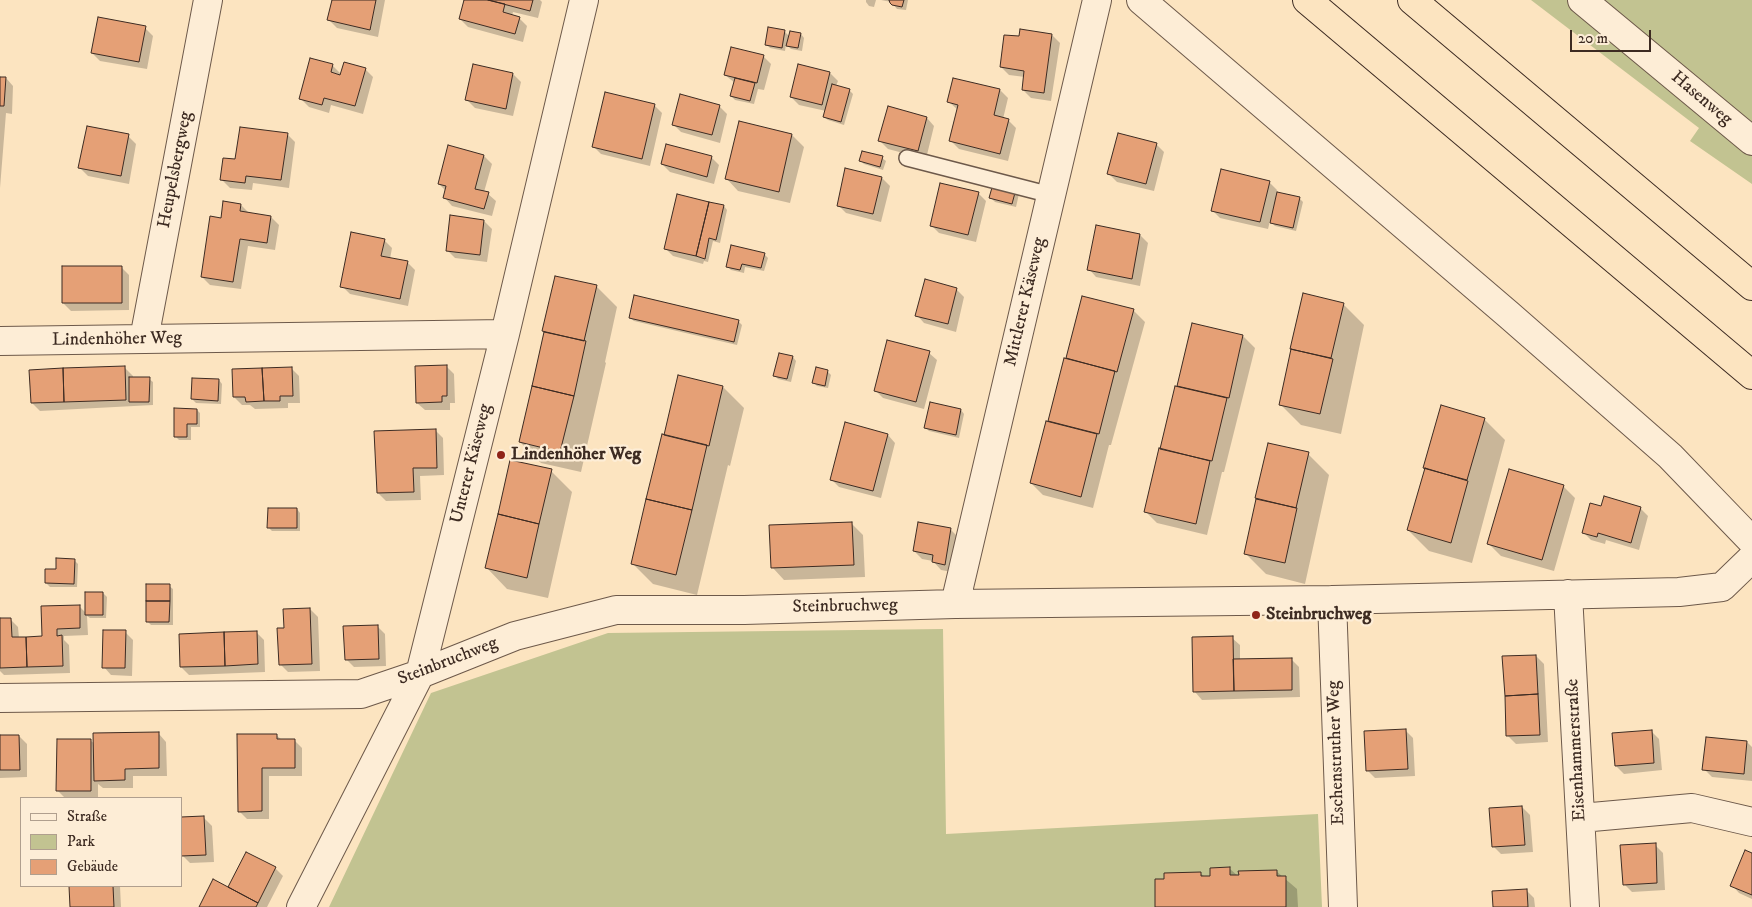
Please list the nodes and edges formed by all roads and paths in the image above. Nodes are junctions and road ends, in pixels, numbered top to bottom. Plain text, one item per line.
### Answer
1 (208, 0) edge
2 (584, 0) edge
3 (1097, 0) edge
4 (1142, 0) edge
5 (1307, 0) edge
6 (1412, 0) edge
7 (1582, 0) edge
8 (1752, 141) edge
9 (907, 158) dead end
10 (1051, 194) junction
11 (1752, 286) edge
12 (505, 334) junction
13 (144, 339) junction
14 (0, 341) edge
15 (1752, 375) edge
16 (1752, 541) edge
17 (1752, 558) edge
18 (1568, 594) junction
19 (1332, 600) junction
20 (955, 604) junction
21 (420, 674) junction
22 (0, 698) edge
23 (1581, 818) junction
24 (1752, 822) edge
25 (301, 907) edge
26 (1343, 907) edge
27 (1585, 907) edge

1 - 13 street, Heupelsbergweg
2 - 12 street, Unterer Käseweg
3 - 10 street, Mittlerer Käseweg
4 - 16 street
5 - 15 highway
6 - 11 highway
7 - 8 street, Hasenweg
9 - 10 lane
10 - 20 street, Mittlerer Käseweg
12 - 13 street, Lindenhöher Weg
12 - 21 street, Unterer Käseweg
13 - 14 street, Lindenhöher Weg
17 - 18 street, Steinbruchweg
18 - 19 street, Steinbruchweg
18 - 23 street, Eisenhammerstraße
19 - 20 street, Steinbruchweg
19 - 26 street, Eschenstruther Weg
20 - 21 street, Steinbruchweg
21 - 22 street, Steinbruchweg
21 - 25 street, Unterer Käseweg
23 - 24 street
23 - 27 street, Eisenhammerstraße

